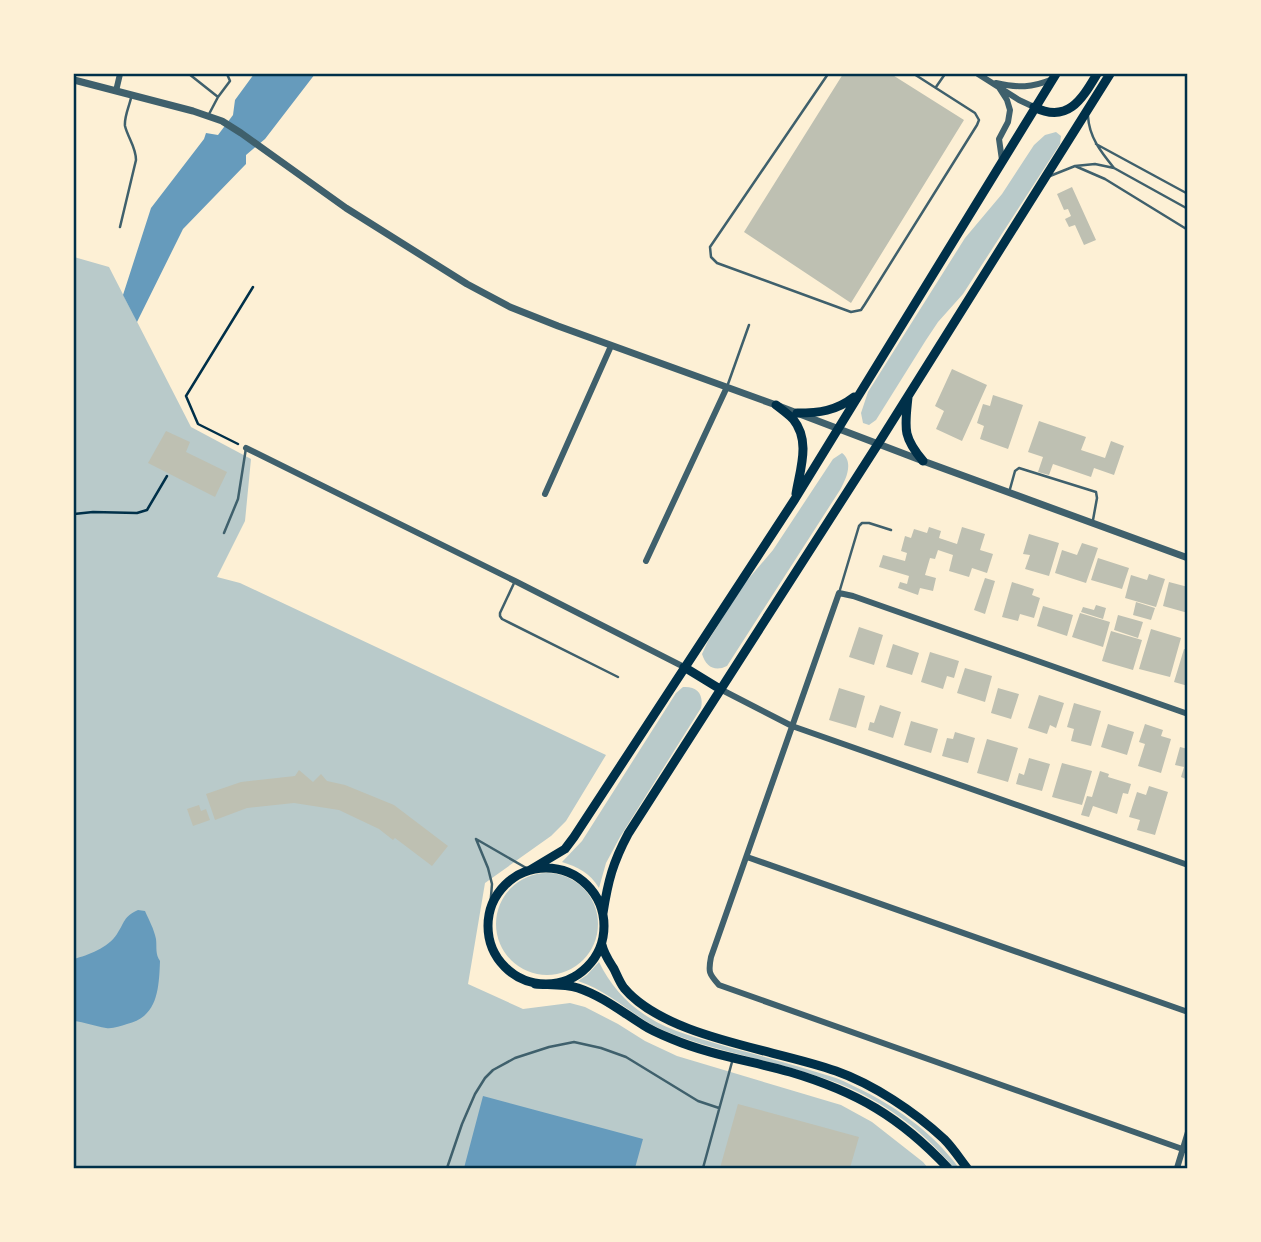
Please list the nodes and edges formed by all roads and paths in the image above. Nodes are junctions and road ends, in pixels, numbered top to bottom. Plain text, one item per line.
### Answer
1 (120, 74) edge
2 (189, 74) edge
3 (226, 74) edge
4 (828, 74) edge
5 (914, 74) edge
6 (945, 74) edge
7 (978, 74) edge
8 (1097, 74) edge
9 (1110, 74) edge
10 (1054, 76) edge
11 (74, 80) edge
12 (991, 82) junction
13 (998, 86) junction
14 (936, 87) junction
15 (116, 91) junction
16 (132, 95) junction
17 (218, 97) junction
18 (1034, 107) junction
19 (1088, 109) junction
20 (208, 116) junction
21 (1096, 144) junction
22 (1002, 160) junction
23 (1075, 166) junction
24 (1114, 168) junction
25 (1044, 179) junction
26 (1188, 194) edge
27 (1188, 209) edge
28 (120, 227) dead end
29 (1188, 230) edge
30 (253, 287) dead end
31 (749, 325) dead end
32 (611, 346) junction
33 (727, 387) junction
34 (858, 394) junction
35 (908, 395) junction
36 (776, 405) junction
37 (797, 413) junction
38 (837, 428) junction
39 (878, 444) junction
40 (246, 448) junction
41 (923, 461) junction
42 (167, 476) dead end
43 (1009, 492) junction
44 (545, 494) dead end
45 (795, 499) junction
46 (74, 514) edge
47 (1092, 523) junction
48 (891, 530) dead end
49 (224, 533) dead end
50 (1188, 558) edge
51 (646, 561) dead end
52 (515, 581) junction
53 (839, 593) junction
54 (684, 667) junction
55 (618, 677) dead end
56 (720, 689) junction
57 (1188, 714) edge
58 (792, 726) junction
59 (747, 857) junction
60 (1188, 865) edge
61 (530, 870) junction
62 (490, 909) junction
63 (603, 913) junction
64 (602, 946) junction
65 (535, 984) junction
66 (1188, 1012) edge
67 (733, 1058) junction
68 (719, 1108) junction
69 (1188, 1132) edge
70 (1185, 1149) edge
71 (447, 1168) edge
72 (703, 1168) edge
73 (948, 1168) edge
74 (967, 1168) edge
75 (1177, 1168) edge

1 - 15 street
2 - 17 lane
3 - 17 lane
4 - 14 lane
5 - 14 lane
6 - 14 lane
7 - 12 street
8 - 18 main road
9 - 19 main road
10 - 12 street
10 - 18 main road
11 - 15 street
12 - 13 street
13 - 18 street
13 - 22 street
15 - 16 street
16 - 20 street
16 - 28 lane
17 - 20 lane
18 - 22 main road
19 - 21 lane
19 - 25 main road
20 - 32 street
21 - 24 lane
21 - 26 lane
22 - 34 main road
23 - 24 lane
23 - 25 lane
23 - 29 lane
24 - 27 lane
25 - 35 main road
30 - 40 path
31 - 33 lane
32 - 33 street
32 - 44 street
33 - 36 street
33 - 51 street
34 - 37 main road
34 - 38 main road
35 - 39 main road
35 - 41 main road
36 - 37 street
36 - 45 main road
37 - 38 street
38 - 39 street
38 - 45 main road
39 - 41 street
39 - 56 main road
40 - 49 lane
40 - 52 street
41 - 43 street
42 - 46 path
43 - 47 street
43 - 47 lane
45 - 54 main road
47 - 50 street
48 - 53 lane
52 - 54 street
52 - 55 lane
53 - 57 street
53 - 58 street
54 - 56 main road
54 - 61 main road
56 - 58 street
56 - 63 main road
58 - 59 street
58 - 60 street
59 - 66 street
59 - 70 street
61 - 62 main road
61 - 62 lane
61 - 63 main road
62 - 65 main road
63 - 64 main road
64 - 65 main road
64 - 74 main road
65 - 67 main road
67 - 68 lane
67 - 73 main road
68 - 71 lane
68 - 72 lane
69 - 70 street
70 - 75 street

